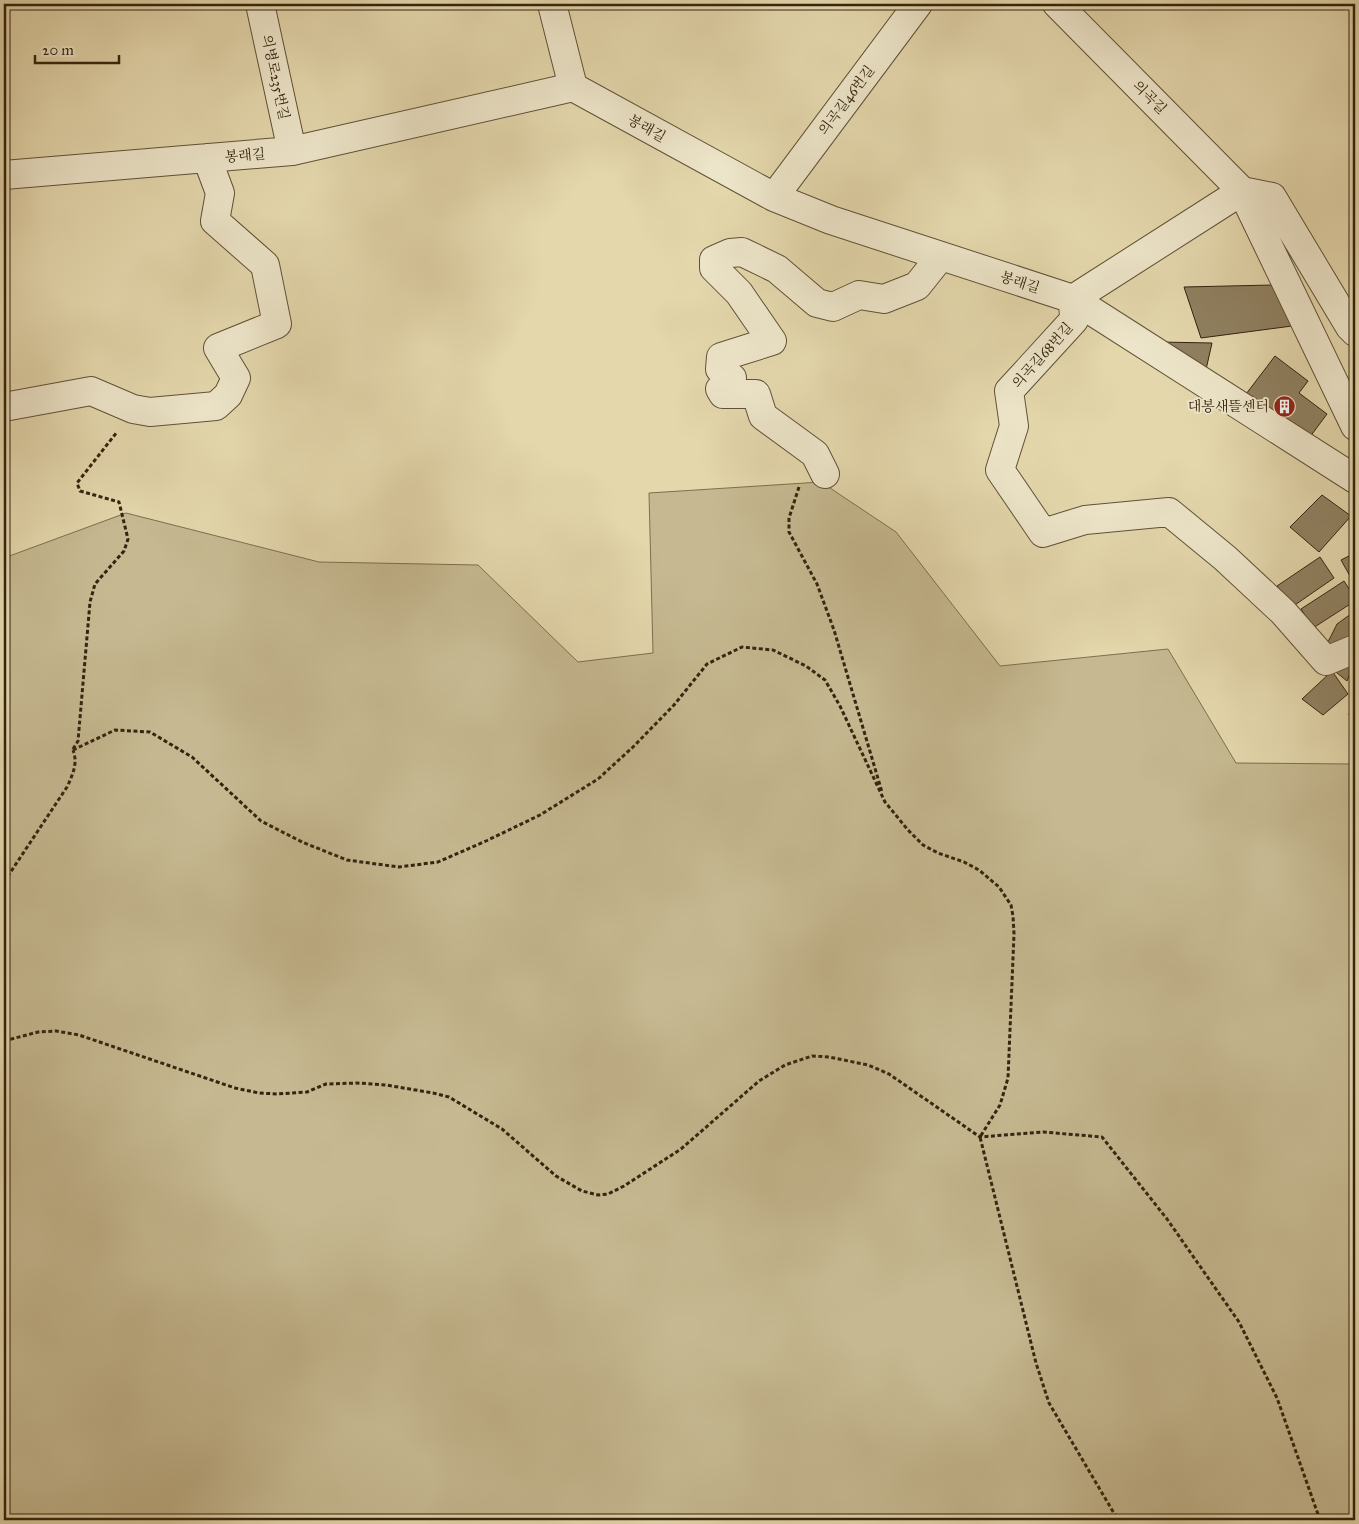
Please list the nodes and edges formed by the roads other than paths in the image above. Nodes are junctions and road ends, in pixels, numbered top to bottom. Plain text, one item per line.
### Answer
1 (260, 4) edge
2 (552, 4) edge
3 (918, 4) edge
4 (1057, 4) edge
5 (573, 87) junction
6 (292, 151) junction
7 (207, 158) junction
8 (4, 175) edge
9 (1242, 191) junction
10 (774, 197) junction
11 (941, 256) junction
12 (1073, 300) junction
13 (1355, 332) edge
14 (4, 408) edge
15 (1355, 426) edge
16 (812, 479) road end
17 (1355, 479) edge
18 (1355, 649) edge

1 - 6 street, 의병로235번길
2 - 5 street
3 - 10 street, 의곡길46번길
4 - 9 street, 의곡길
5 - 6 street, 봉래길
5 - 10 street, 봉래길
6 - 7 street, 봉래길
7 - 8 street, 봉래길
7 - 14 street
9 - 12 street
9 - 13 street
9 - 15 street, 의곡길
10 - 11 street, 봉래길
11 - 12 street, 봉래길
11 - 16 street
12 - 17 street
12 - 18 street, 의곡길68번길

